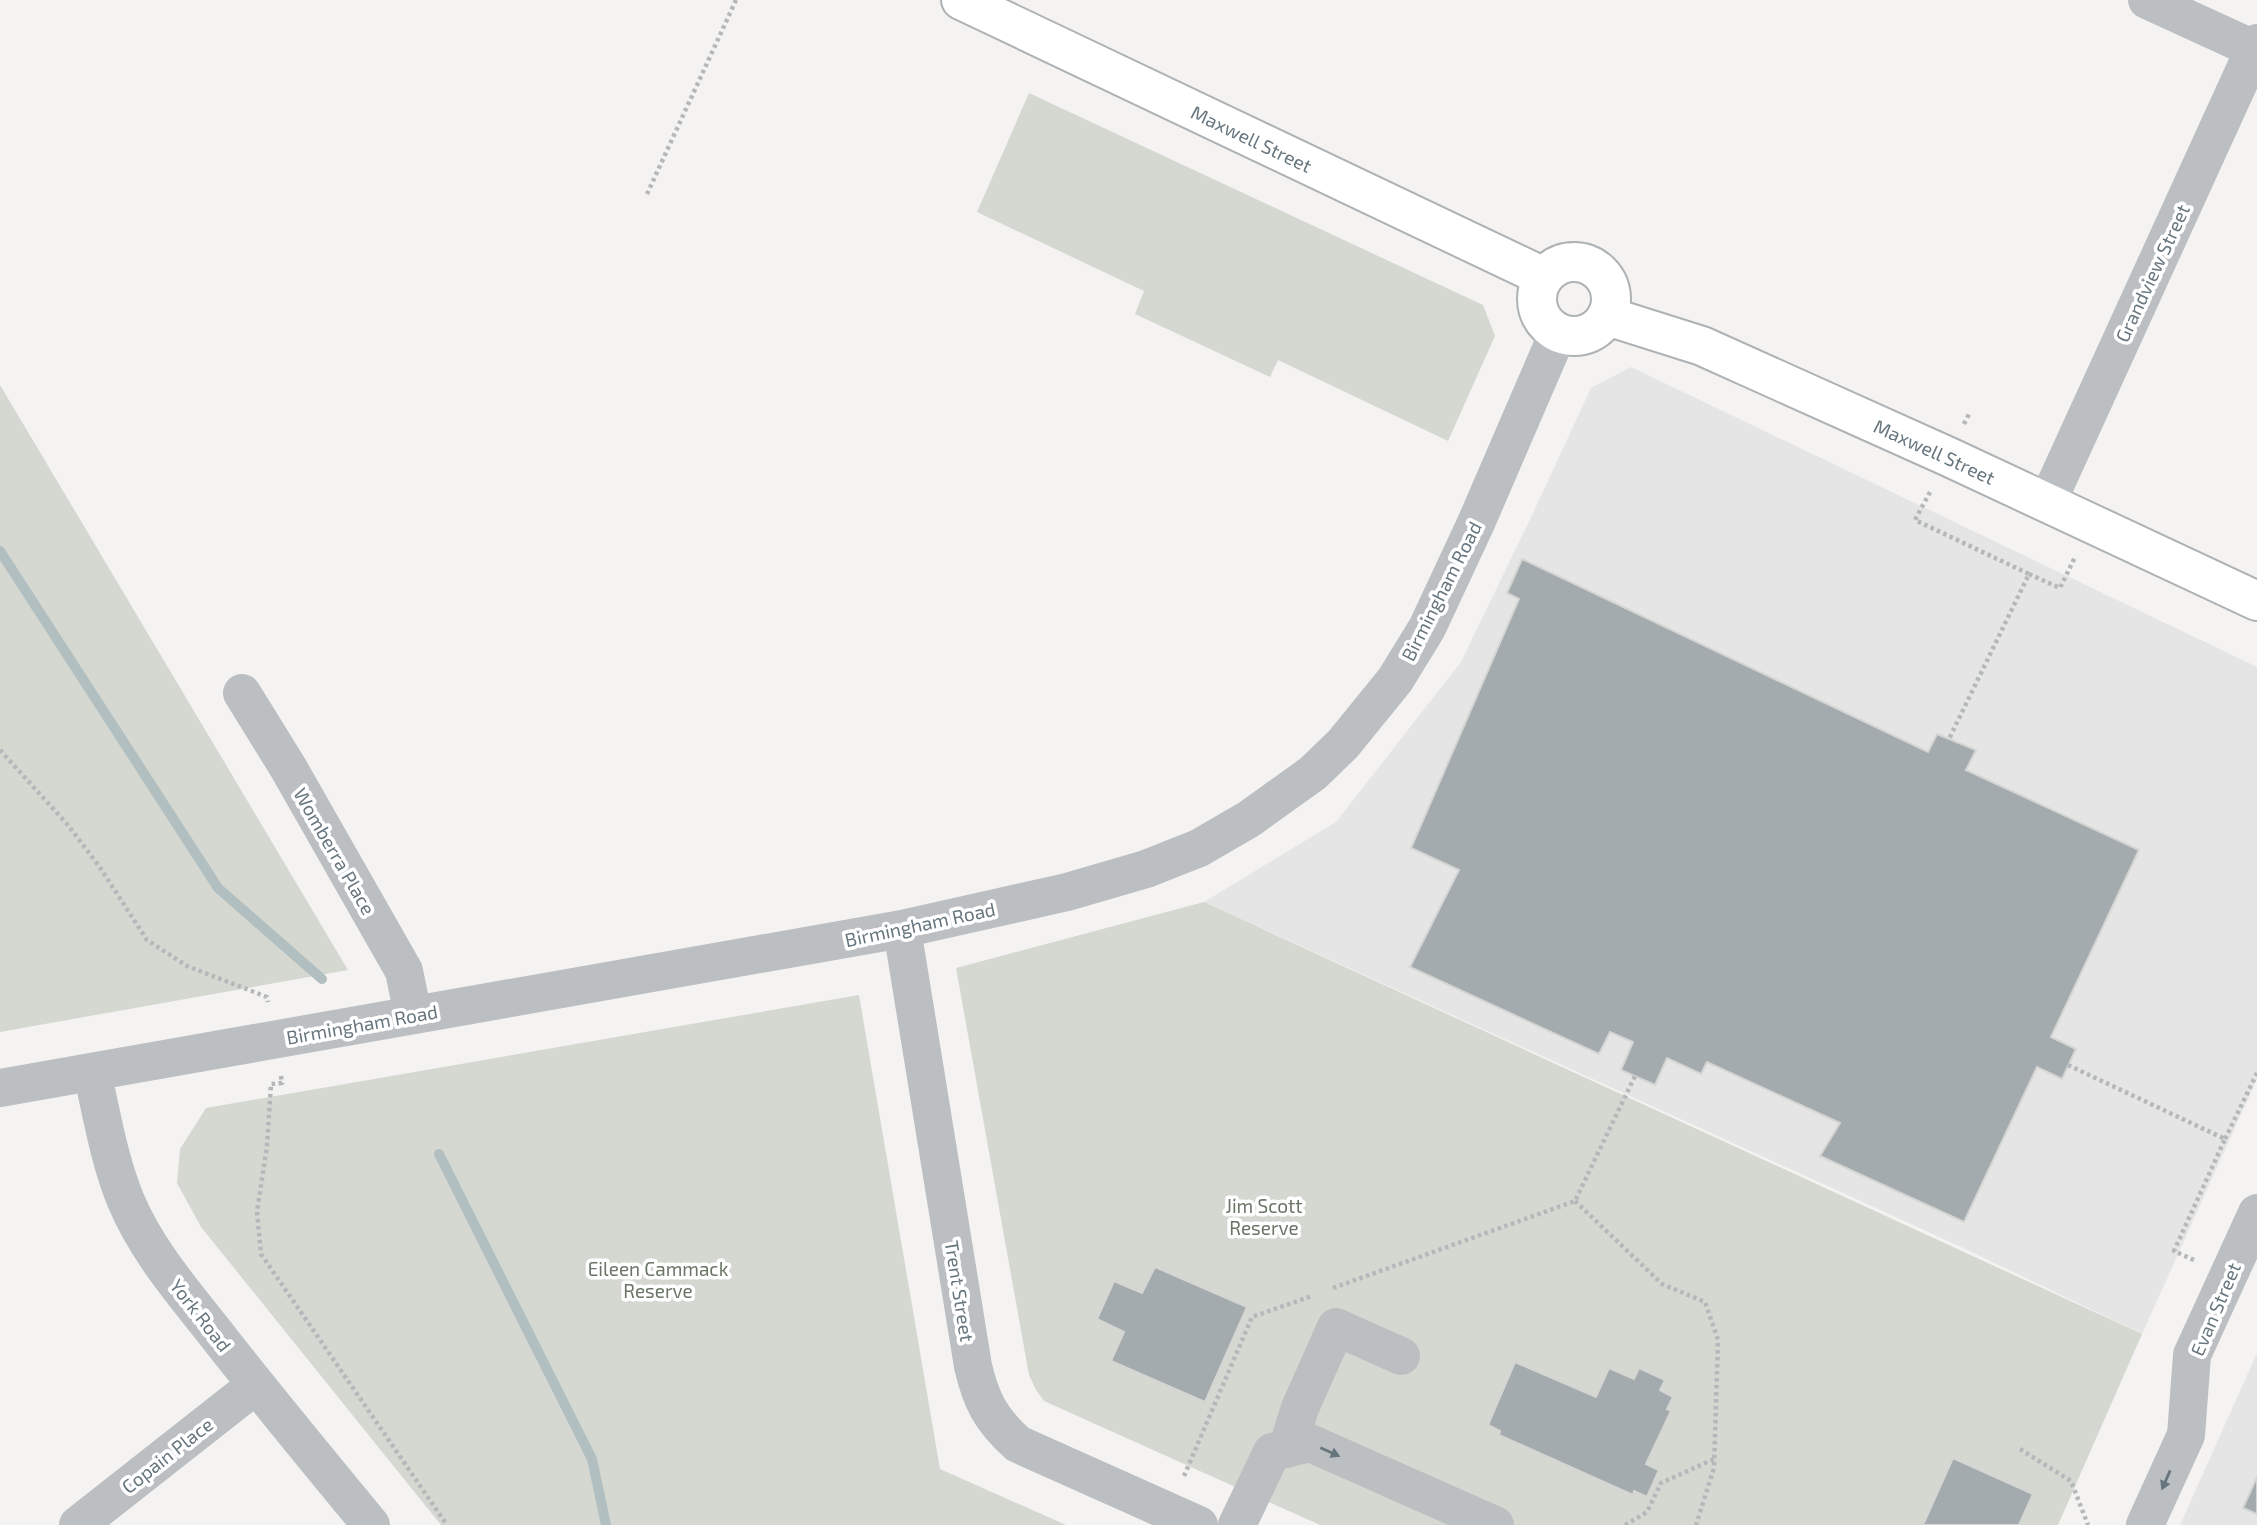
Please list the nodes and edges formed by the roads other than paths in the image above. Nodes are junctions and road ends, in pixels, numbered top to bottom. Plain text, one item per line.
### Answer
1 (961, 0) edge
2 (2147, 0) edge
3 (2256, 46) edge
4 (1544, 277) junction
5 (1607, 316) junction
6 (1558, 333) junction
7 (2047, 503) junction
8 (2257, 601) edge
9 (242, 693) dead end
10 (901, 929) junction
11 (412, 1015) junction
12 (92, 1072) junction
13 (0, 1088) edge
14 (2257, 1213) edge
15 (1401, 1356) dead end
16 (256, 1385) junction
17 (1287, 1449) junction
18 (1184, 1519) edge
19 (78, 1525) edge
20 (371, 1525) edge
21 (1237, 1525) edge
22 (1495, 1525) edge
23 (2145, 1525) edge

1 - 4 main road, Maxwell Street
2 - 3 street
3 - 7 street, Grandview Street
4 - 5 main road
4 - 6 main road
5 - 6 main road
5 - 7 main road, Maxwell Street
6 - 10 street, Birmingham Road
7 - 8 main road, Maxwell Street
9 - 11 street, Womberra Place
10 - 11 street, Birmingham Road
10 - 18 street, Trent Street
11 - 12 street, Birmingham Road
12 - 13 street, Birmingham Road
12 - 16 street, York Road
14 -> 23 street, Evan Street
15 - 17 street
16 - 19 street, Copain Place
16 - 20 street, York Road
17 - 21 street
17 -> 22 street

